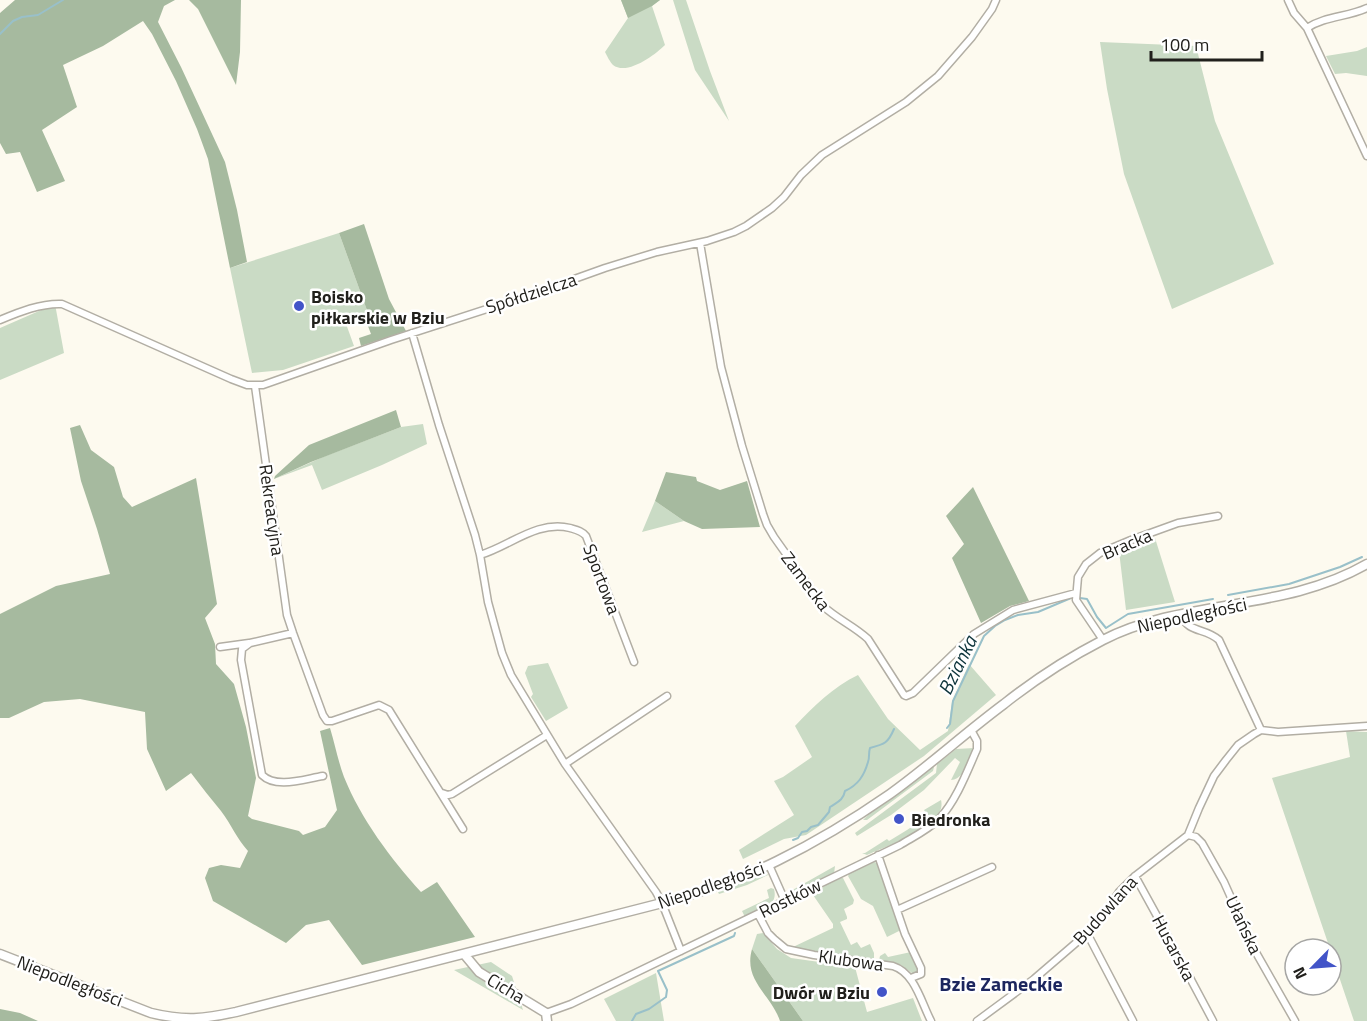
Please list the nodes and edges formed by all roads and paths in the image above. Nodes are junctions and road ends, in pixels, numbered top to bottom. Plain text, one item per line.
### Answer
1 (996, 0) edge
2 (1288, 0) edge
3 (1367, 8) edge
4 (1307, 28) junction
5 (1367, 156) edge
6 (700, 243) junction
7 (0, 320) edge
8 (412, 333) junction
9 (255, 386) junction
10 (1218, 516) dead end
11 (480, 555) junction
12 (1367, 564) edge
13 (1076, 593) junction
14 (1180, 615) junction
15 (293, 633) junction
16 (1103, 640) junction
17 (250, 643) junction
18 (220, 647) dead end
19 (633, 662) dead end
20 (667, 696) dead end
21 (1367, 726) edge
22 (970, 730) junction
23 (1261, 730) junction
24 (547, 735) junction
25 (565, 764) junction
26 (323, 776) dead end
27 (441, 793) junction
28 (463, 828) dead end
29 (1188, 835) junction
30 (878, 855) junction
31 (769, 865) junction
32 (992, 867) dead end
33 (1135, 876) junction
34 (785, 901) junction
35 (662, 903) junction
36 (897, 910) junction
37 (758, 914) junction
38 (1087, 933) junction
39 (681, 951) junction
40 (0, 954) edge
41 (464, 954) junction
42 (910, 978) junction
43 (546, 1017) edge
44 (931, 1021) edge
45 (977, 1021) edge
46 (1133, 1021) edge
47 (1213, 1021) edge
48 (1295, 1021) edge

1 - 6 street, Spółdzielcza
2 - 4 street
3 - 4 street
4 - 5 street
6 - 8 street, Spółdzielcza
6 - 13 street, Zamecka
7 - 9 street
8 - 9 street, Spółdzielcza
8 - 11 street
9 - 15 street, Rekreacyjna
10 - 13 street, Bracka
11 - 19 street, Sportowa
11 - 24 street
12 - 14 street, Niepodległości
13 - 16 street
14 - 16 street, Niepodległości
14 - 23 street
15 - 17 street
15 - 27 street, Rekreacyjna
16 - 22 street, Niepodległości
17 - 18 street
17 - 26 street
20 - 25 street
21 - 23 street
22 - 30 street, Rostków
22 - 31 street, Niepodległości
23 - 29 street
24 - 25 street
24 - 27 street
25 - 35 street
27 - 28 street, Rekreacyjna
29 - 33 street, Budowlana
29 - 48 street, Ułańska
30 - 34 street, Rostków
30 - 36 street
31 - 34 street
31 - 35 street, Niepodległości
32 - 36 street
33 - 38 street, Budowlana
33 - 47 street, Husarska
34 - 37 street, Rostków
35 - 39 street
35 - 41 street, Niepodległości
36 - 42 street
37 - 39 street, Rostków
37 - 42 street, Klubowa
38 - 45 street, Budowlana
38 - 46 street
39 - 43 street, Rostków
40 - 41 street, Niepodległości
41 - 43 street, Cicha
42 - 44 street

